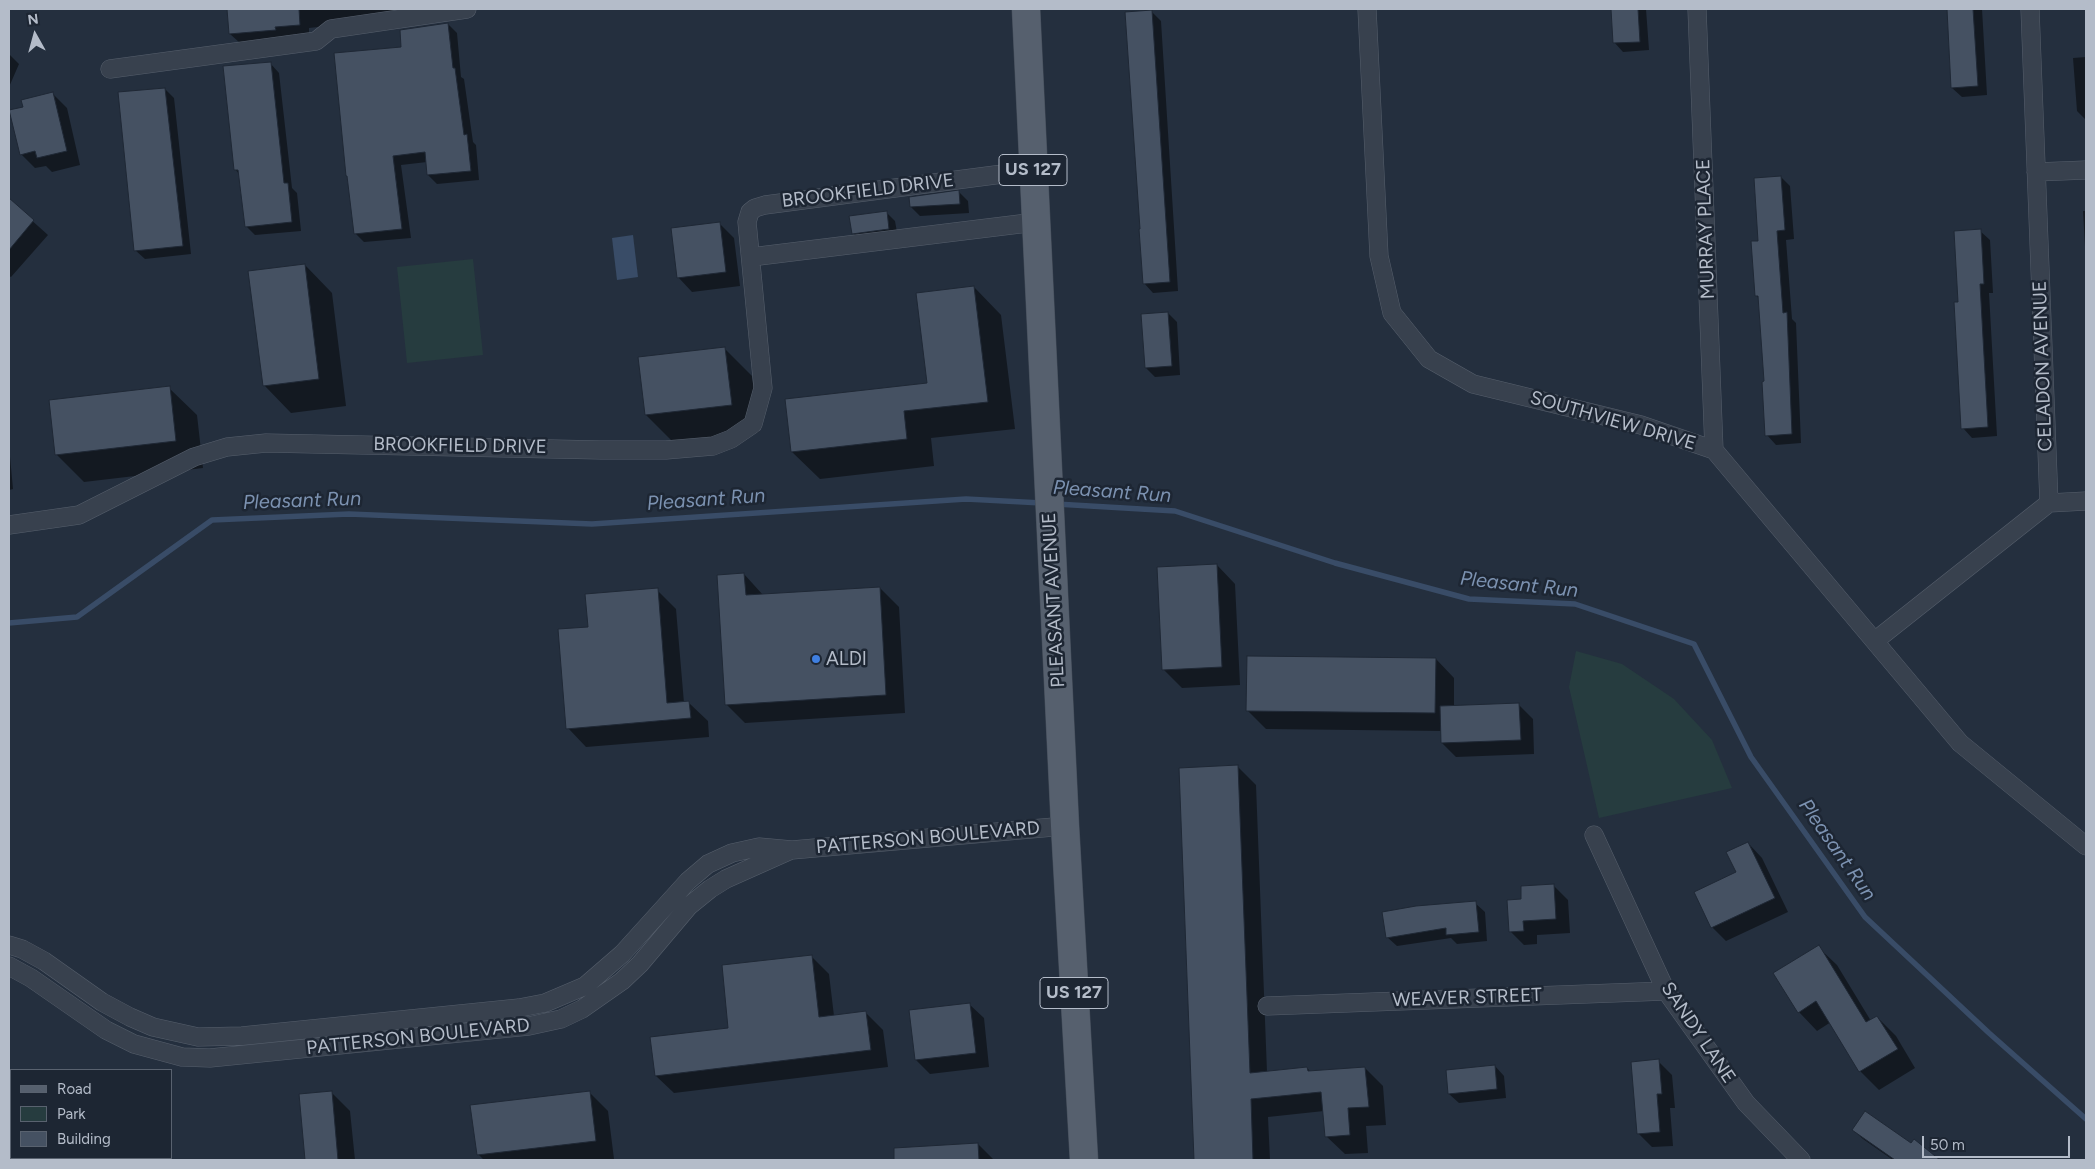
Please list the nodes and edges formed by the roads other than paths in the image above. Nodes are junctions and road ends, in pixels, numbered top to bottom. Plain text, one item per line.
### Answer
1 (467, 9) edge
2 (1026, 9) edge
3 (1366, 9) edge
4 (1697, 9) edge
5 (2030, 9) edge
6 (110, 69) dead end
7 (1033, 170) junction
8 (2086, 170) edge
9 (2036, 172) junction
10 (1036, 222) junction
11 (751, 257) junction
12 (1714, 450) junction
13 (2086, 501) edge
14 (2048, 502) junction
15 (9, 525) edge
16 (1876, 640) junction
17 (1065, 826) junction
18 (1594, 835) dead end
19 (2086, 846) edge
20 (792, 850) junction
21 (9, 945) edge
22 (9, 966) edge
23 (1666, 991) junction
24 (1267, 1006) dead end
25 (1084, 1160) edge
26 (1801, 1160) edge

1 - 6 street
2 - 7 main road, PLEASANT AVENUE / US 127
3 - 12 street, SOUTHVIEW DRIVE
4 - 12 street, MURRAY PLACE
5 - 9 street, CELADON AVENUE
7 - 10 main road, PLEASANT AVENUE / US 127
7 - 11 street, BROOKFIELD DRIVE
8 - 9 street
9 - 14 street, CELADON AVENUE
10 - 11 street
10 - 17 main road, PLEASANT AVENUE / US 127
11 - 15 street, BROOKFIELD DRIVE
12 - 16 street, SOUTHVIEW DRIVE
13 - 14 street
14 - 16 street
16 - 19 street, SOUTHVIEW DRIVE
17 - 20 street, PATTERSON BOULEVARD
17 - 25 main road, PLEASANT AVENUE / US 127
18 - 23 street, SANDY LANE
20 - 21 street, PATTERSON BOULEVARD
20 - 22 street, PATTERSON BOULEVARD
23 - 24 street, WEAVER STREET
23 - 26 street, SANDY LANE

